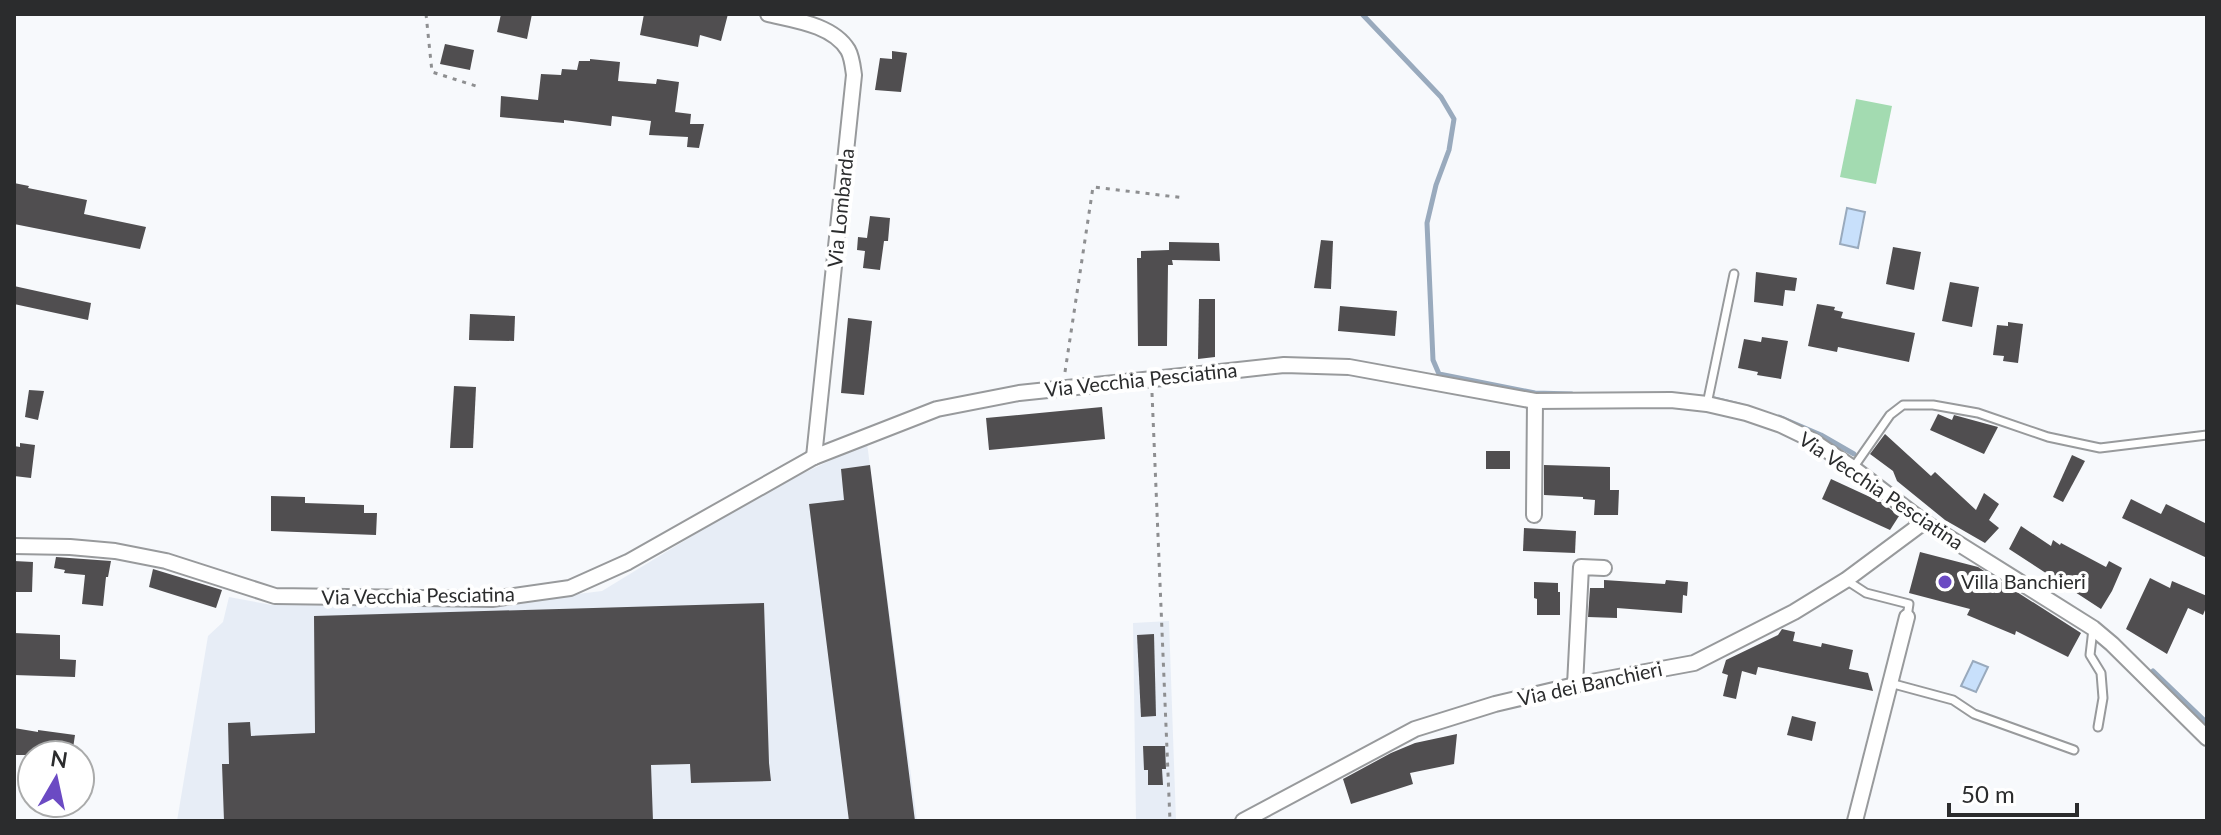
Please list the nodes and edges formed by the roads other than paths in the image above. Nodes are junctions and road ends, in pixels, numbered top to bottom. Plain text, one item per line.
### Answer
1 (768, 14) edge
2 (1734, 274) dead end
3 (1708, 399) junction
4 (1535, 401) junction
5 (2207, 435) edge
6 (814, 457) junction
7 (1853, 468) junction
8 (1534, 515) dead end
9 (1924, 522) junction
10 (14, 546) edge
11 (1604, 568) dead end
12 (1846, 580) junction
13 (1907, 617) joint
14 (2093, 628) junction
15 (1890, 683) junction
16 (1575, 685) junction
17 (2098, 727) dead end
18 (2207, 738) edge
19 (2074, 750) dead end
20 (1243, 821) edge
21 (1855, 821) edge

1 - 6 street, Via Lombarda
2 - 3 lane
3 - 4 street, Via Vecchia Pesciatina
3 - 7 street, Via Vecchia Pesciatina
4 - 6 street, Via Vecchia Pesciatina
4 - 8 street
5 - 7 lane
6 - 10 street, Via Vecchia Pesciatina
7 - 9 street, Via Vecchia Pesciatina
9 - 12 street, Via dei Banchieri
9 - 14 street, Via Vecchia Pesciatina
11 - 16 street
12 - 13 lane
12 - 16 street, Via dei Banchieri
13 - 15 street
14 - 17 lane
14 - 18 street, Via Vecchia Pesciatina
15 - 19 lane
15 - 21 street
16 - 20 street, Via dei Banchieri

